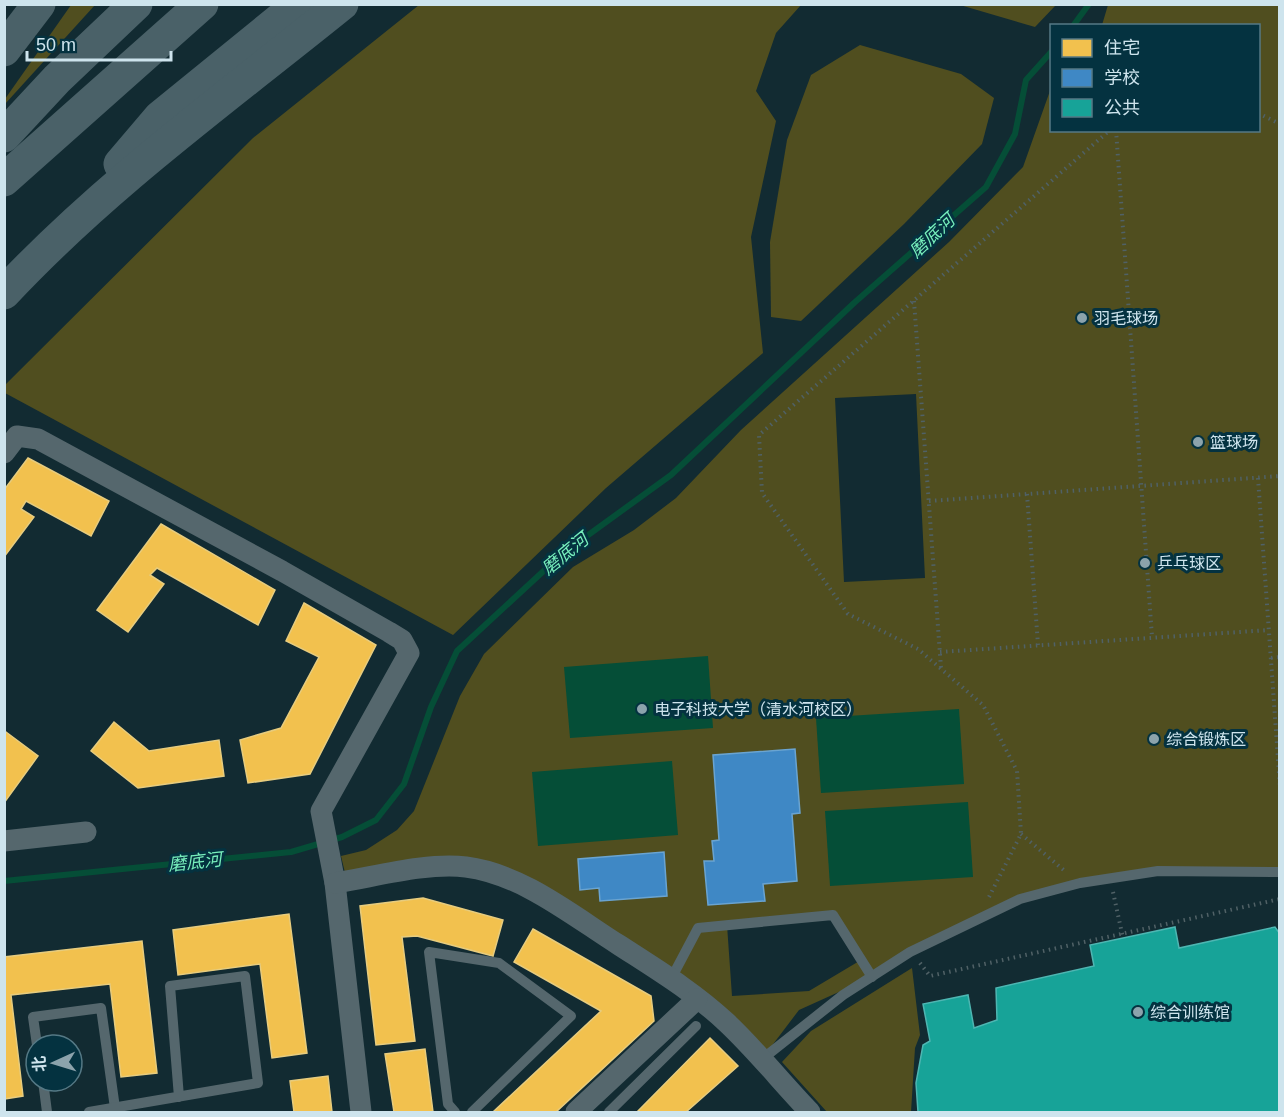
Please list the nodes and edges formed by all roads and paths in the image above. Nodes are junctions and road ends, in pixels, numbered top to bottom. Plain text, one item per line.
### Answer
1 (39, 4) edge
2 (136, 4) edge
3 (202, 4) edge
4 (299, 4) edge
5 (342, 4) edge
6 (4, 50) edge
7 (1260, 114) edge
8 (1280, 124) edge
9 (1108, 132) edge
10 (1116, 132) edge
11 (4, 136) edge
12 (4, 180) edge
13 (50, 245) junction
14 (4, 293) edge
15 (914, 301) junction
16 (4, 453) edge
17 (1280, 476) edge
18 (1258, 478) junction
19 (1141, 486) junction
20 (1027, 494) junction
21 (929, 501) junction
22 (1269, 630) junction
23 (1152, 638) junction
24 (1038, 645) junction
25 (940, 652) junction
26 (1280, 657) edge
27 (1271, 658) junction
28 (941, 669) junction
29 (1280, 787) edge
30 (86, 832) dead end
31 (1021, 834) junction
32 (4, 841) edge
33 (1280, 872) edge
34 (334, 876) junction
35 (1110, 879) junction
36 (1080, 883) junction
37 (1280, 899) edge
38 (978, 919) junction
39 (1123, 936) junction
40 (910, 952) junction
41 (872, 976) junction
42 (671, 979) junction
43 (697, 999) junction
44 (696, 1026) dead end
45 (35, 1033) edge
46 (761, 1060) junction
47 (44, 1093) edge
48 (179, 1097) junction
49 (115, 1108) junction
50 (47, 1113) edge
51 (88, 1113) edge
52 (361, 1113) edge
53 (455, 1113) edge
54 (472, 1113) edge
55 (576, 1113) edge
56 (609, 1113) edge
57 (810, 1113) edge

1 - 6 highway
2 - 11 highway
3 - 12 highway
4 - 13 highway
5 - 13 highway
7 - 8 path
9 - 15 path
10 - 19 path
13 - 14 highway
15 - 21 path
15 - 28 path
16 - 34 street
17 - 18 path
18 - 19 path
18 - 22 path
19 - 20 path
19 - 23 path
20 - 21 path
20 - 24 path
21 - 25 path
22 - 23 path
22 - 27 path
23 - 24 path
24 - 25 path
25 - 28 path
26 - 27 path
27 - 29 path
28 - 31 path
30 - 32 street
31 - 36 path
31 - 38 path
33 - 35 lane
34 - 42 street
34 - 52 street
35 - 36 lane
35 - 39 path
36 - 38 lane
37 - 39 path
38 - 40 lane
39 - 40 path
40 - 41 lane
41 - 42 lane
41 - 46 lane
42 - 43 street
43 - 46 street
43 - 55 street
44 - 56 lane
45 - 49 lane
46 - 57 street
47 - 50 lane
48 - 48 lane
48 - 49 lane
49 - 51 lane
53 - 54 lane

